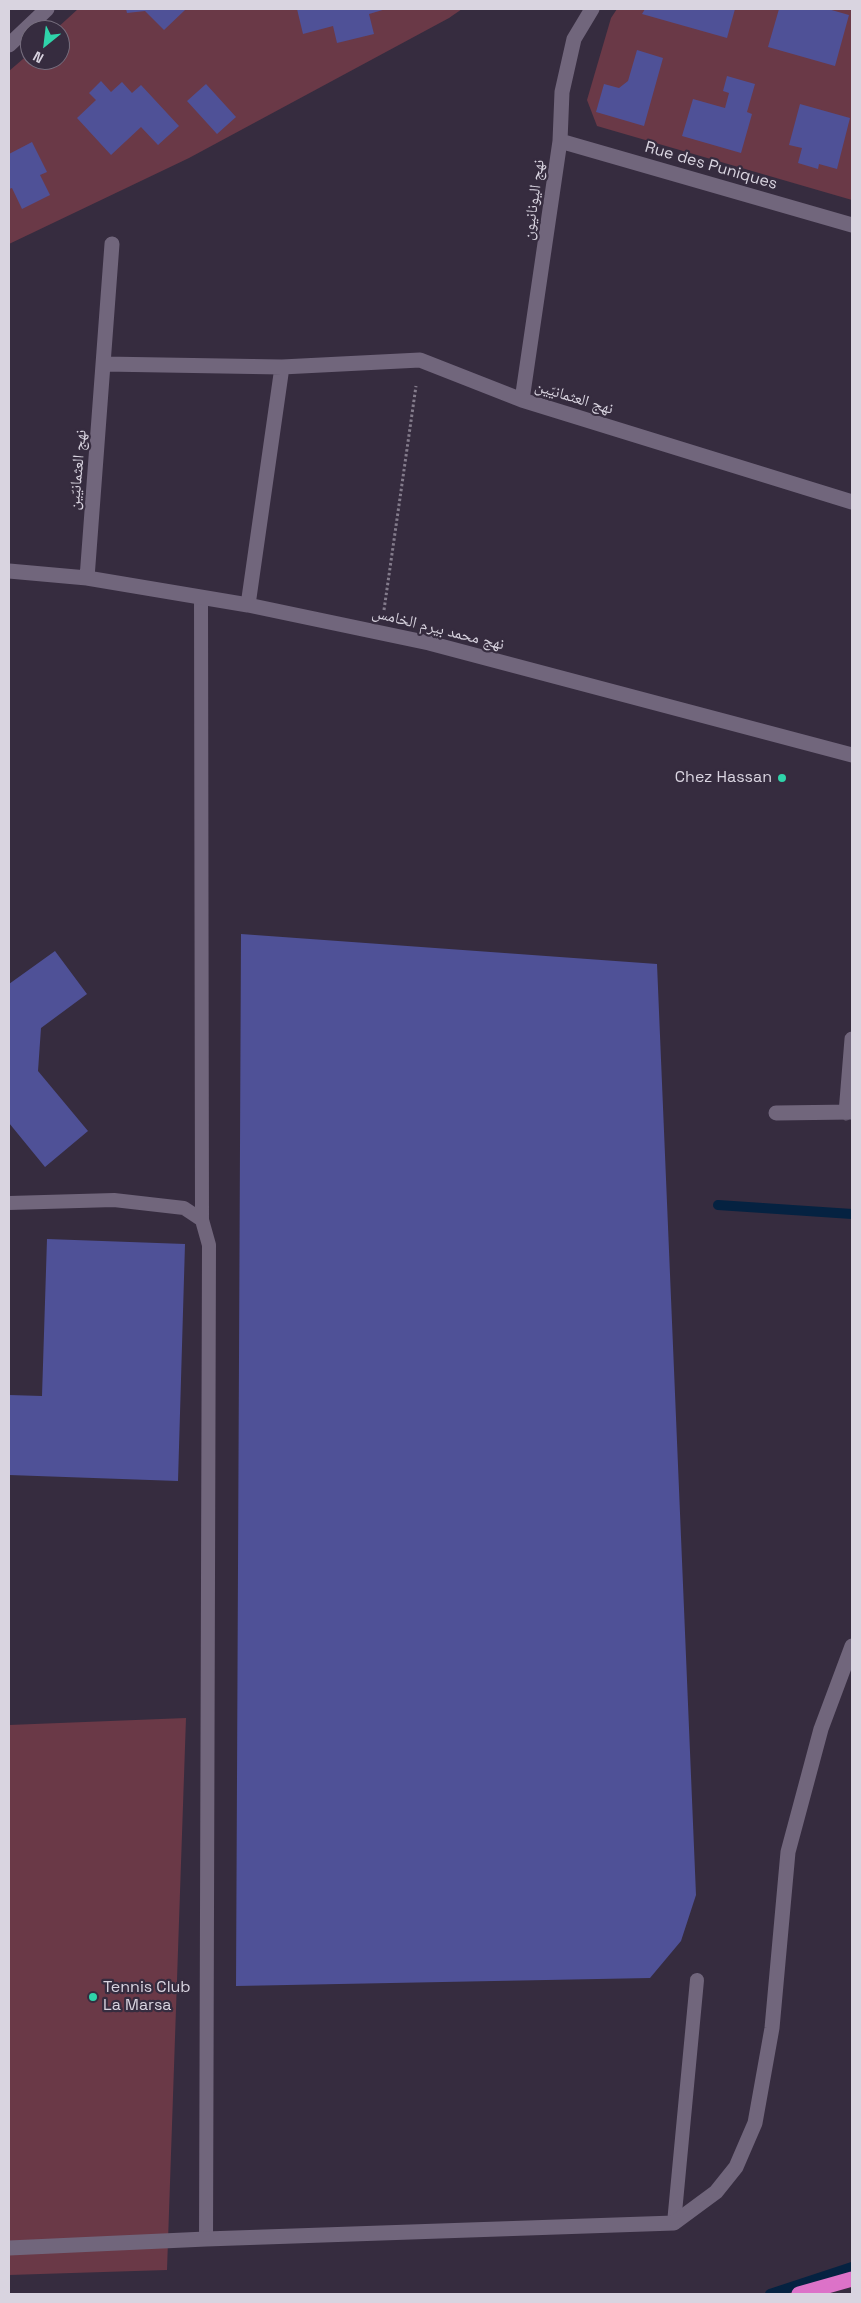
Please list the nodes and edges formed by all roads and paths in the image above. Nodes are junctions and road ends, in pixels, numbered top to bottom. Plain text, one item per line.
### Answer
1 (47, 9) edge
2 (592, 9) edge
3 (9, 45) edge
4 (560, 141) junction
5 (852, 225) edge
6 (112, 244) dead end
7 (420, 360) junction
8 (104, 364) junction
9 (282, 367) junction
10 (522, 400) junction
11 (852, 502) edge
12 (9, 571) edge
13 (87, 578) junction
14 (201, 597) junction
15 (248, 605) junction
16 (381, 633) junction
17 (852, 755) edge
18 (852, 1039) edge
19 (849, 1112) edge
20 (776, 1113) dead end
21 (9, 1203) edge
22 (202, 1220) junction
23 (852, 1646) edge
24 (697, 1980) dead end
25 (674, 2223) junction
26 (206, 2239) junction
27 (9, 2248) edge
28 (852, 2279) edge
29 (799, 2294) edge

1 - 3 street
2 - 4 street, نهج اليونانيون
4 - 5 street, Rue des Puniques
4 - 10 street, نهج اليونانيون
6 - 8 street, نهج العثمانيّين
7 - 9 street, نهج العثمانيّين
7 - 10 street, نهج العثمانيّين
7 - 16 path
8 - 9 street, نهج العثمانيّين
8 - 13 street, نهج العثمانيّين
9 - 15 street
10 - 11 street, نهج العثمانيّين
12 - 13 street, نهج محمد بيرم الخامس
13 - 14 street, نهج محمد بيرم الخامس
14 - 15 street, نهج محمد بيرم الخامس
14 - 22 lane
15 - 16 street, نهج محمد بيرم الخامس
16 - 17 street, نهج محمد بيرم الخامس
18 - 19 street
19 - 20 street
21 - 22 lane
22 - 26 lane
23 - 25 street
24 - 25 lane
25 - 26 street
26 - 27 street
28 - 29 highway

